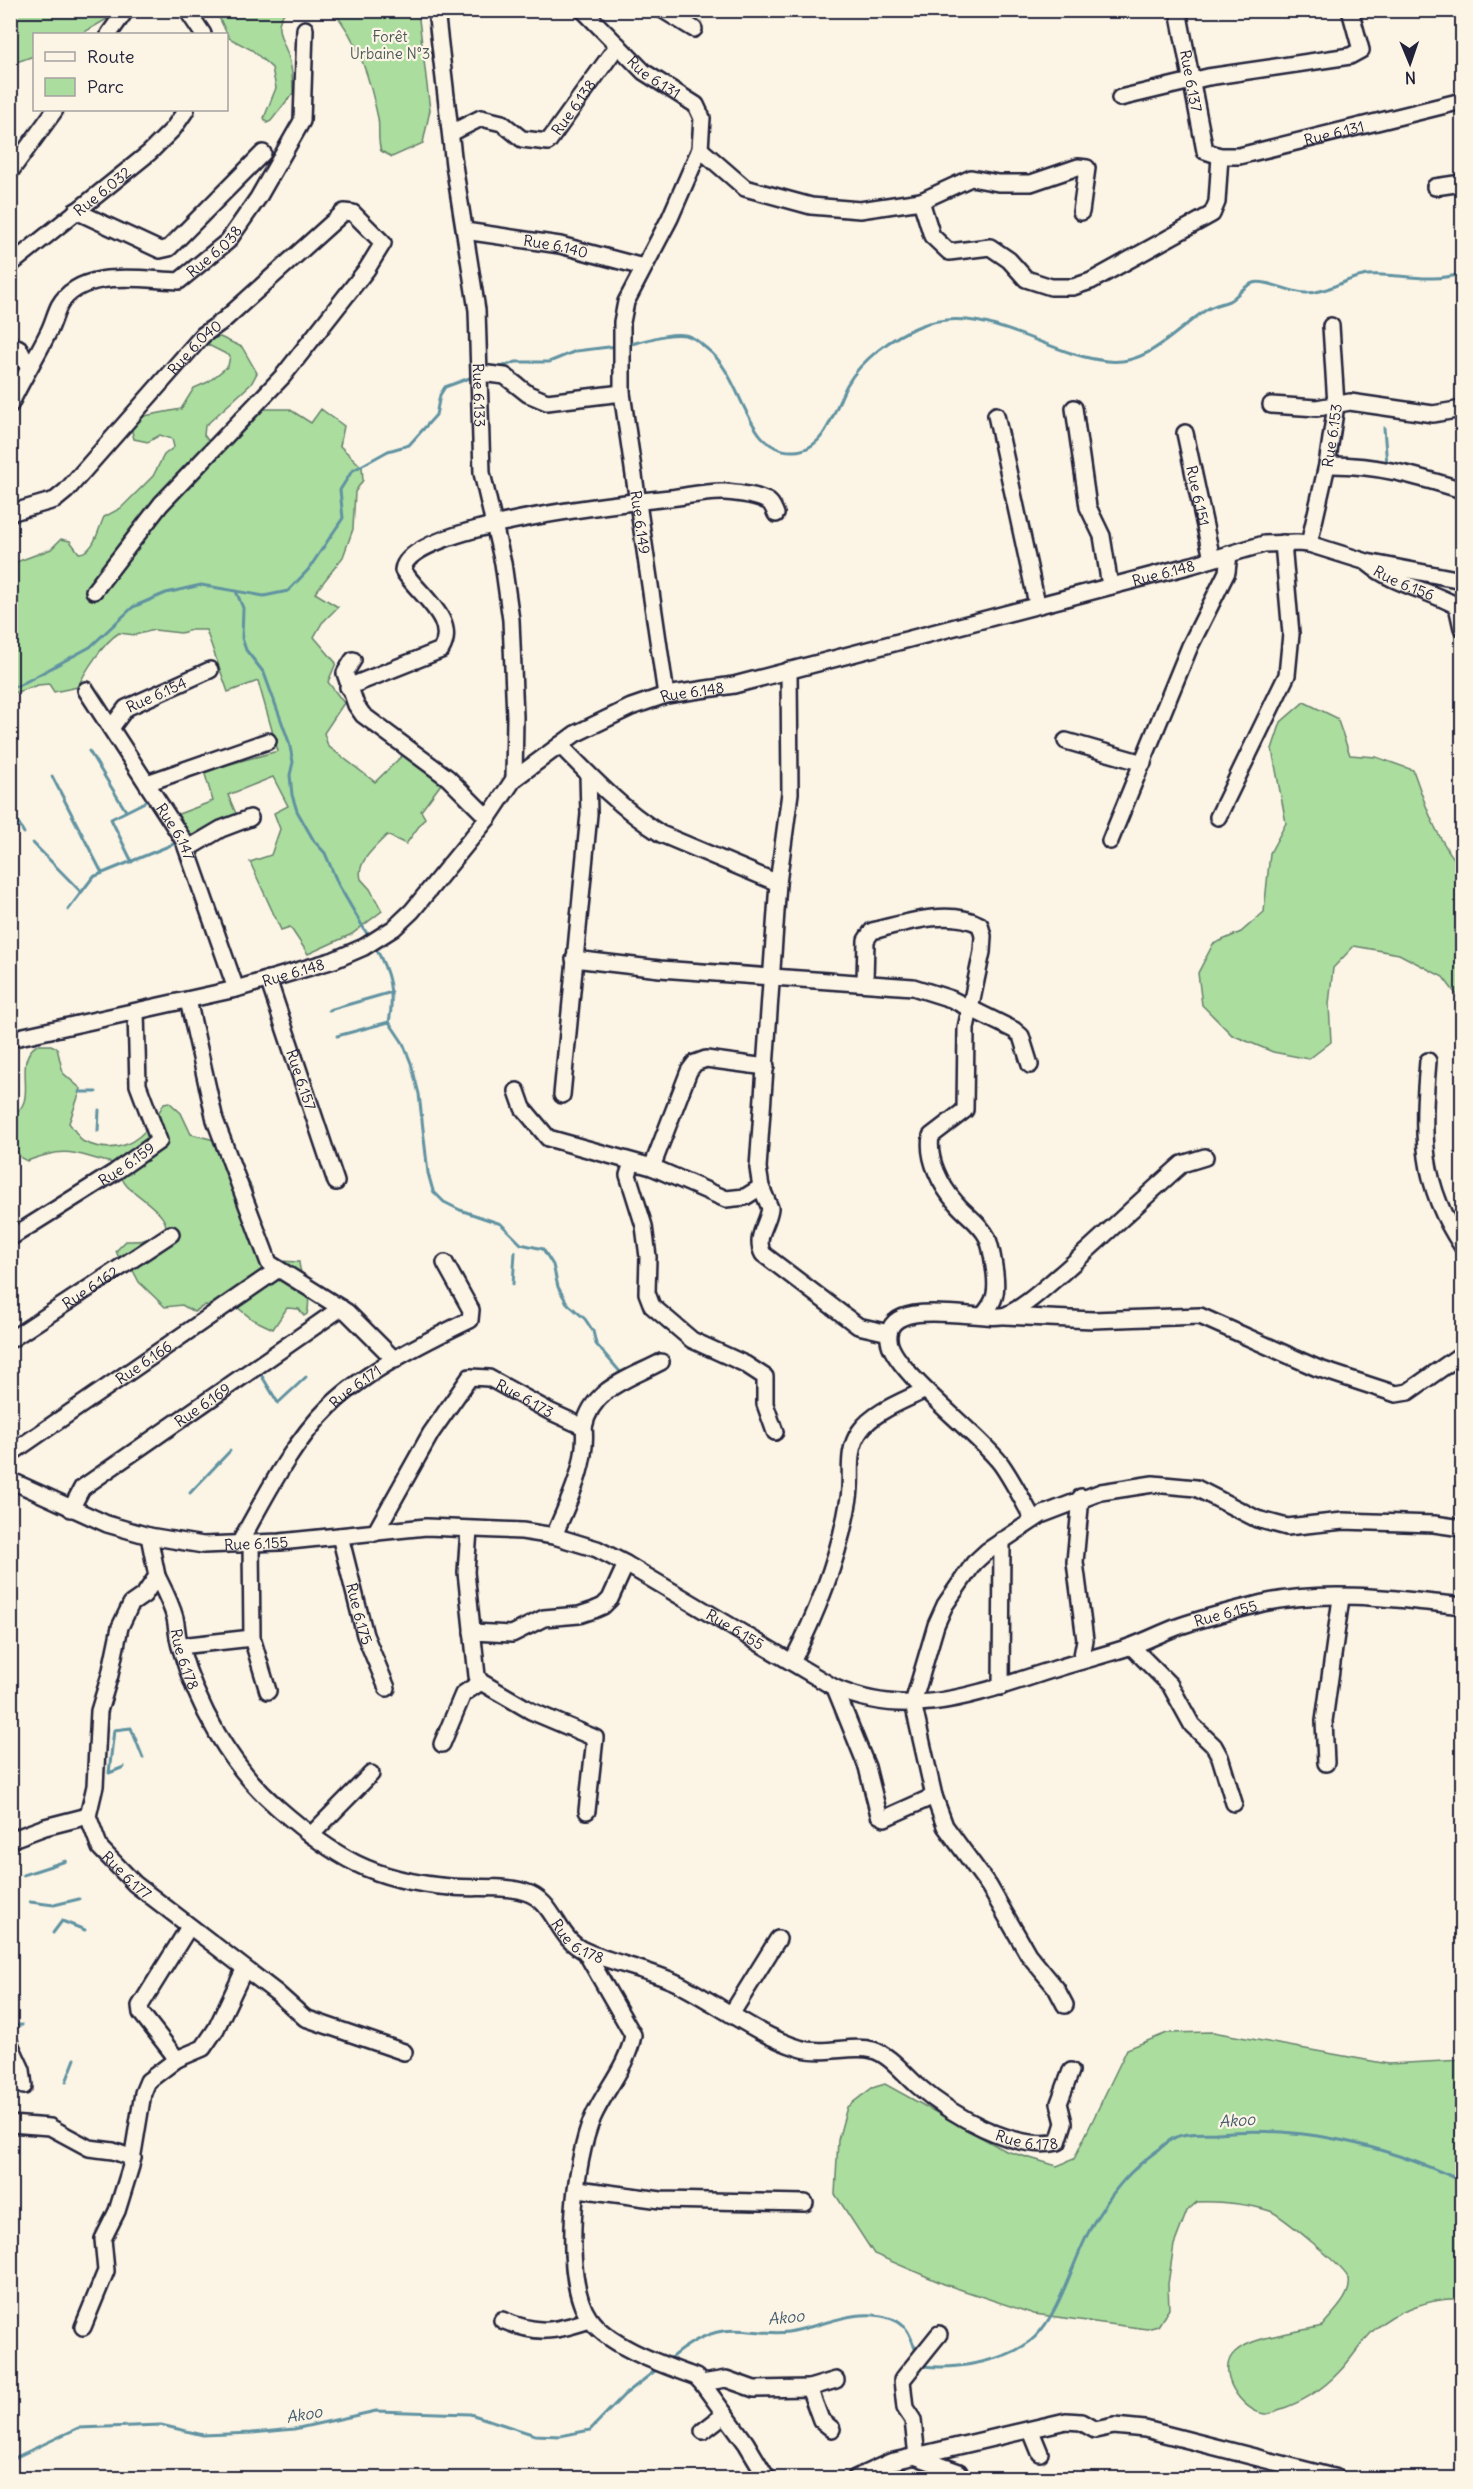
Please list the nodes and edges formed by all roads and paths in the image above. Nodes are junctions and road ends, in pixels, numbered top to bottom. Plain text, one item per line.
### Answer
1 (126, 10) edge
2 (188, 10) edge
3 (436, 10) edge
4 (583, 10) edge
5 (663, 10) edge
6 (1178, 10) edge
7 (1350, 10) edge
8 (694, 28) dead end
9 (305, 29) dead end
10 (110, 33) edge
11 (202, 33) edge
12 (618, 45) junction
13 (1193, 80) junction
14 (1120, 98) dead end
15 (1462, 101) edge
16 (55, 111) edge
17 (185, 111) edge
18 (451, 133) junction
19 (700, 149) junction
20 (263, 153) dead end
21 (1213, 154) junction
22 (10, 172) edge
23 (1462, 183) edge
24 (1435, 187) dead end
25 (921, 201) junction
26 (76, 211) junction
27 (1081, 212) dead end
28 (465, 231) junction
29 (10, 265) edge
30 (643, 267) junction
31 (1331, 326) dead end
32 (10, 344) edge
33 (28, 367) junction
34 (480, 373) junction
35 (622, 393) junction
36 (10, 405) edge
37 (1271, 405) dead end
38 (1336, 405) junction
39 (1074, 408) dead end
40 (1462, 409) edge
41 (996, 415) dead end
42 (1185, 433) dead end
43 (1327, 465) junction
44 (1462, 490) edge
45 (639, 501) junction
46 (10, 513) edge
47 (776, 514) dead end
48 (494, 523) junction
49 (1283, 543) junction
50 (1309, 544) junction
51 (1229, 554) junction
52 (1212, 559) junction
53 (1367, 562) junction
54 (1462, 580) edge
55 (1110, 586) junction
56 (94, 591) dead end
57 (1037, 604) junction
58 (1462, 628) edge
59 (353, 660) dead end
60 (210, 670) dead end
61 (789, 670) junction
62 (348, 687) junction
63 (86, 690) dead end
64 (666, 695) junction
65 (111, 728) junction
66 (268, 741) dead end
67 (1066, 741) dead end
68 (560, 745) junction
69 (1143, 763) junction
70 (588, 774) junction
71 (514, 779) junction
72 (147, 783) junction
73 (1218, 817) dead end
74 (250, 818) dead end
75 (488, 818) junction
76 (1110, 841) dead end
77 (187, 849) junction
78 (778, 883) junction
79 (574, 958) junction
80 (773, 978) junction
81 (268, 979) junction
82 (865, 982) junction
83 (236, 989) junction
84 (188, 1000) junction
85 (970, 1007) junction
86 (136, 1012) junction
87 (10, 1039) edge
88 (1428, 1061) dead end
89 (1030, 1065) dead end
90 (766, 1067) junction
91 (517, 1091) dead end
92 (562, 1095) dead end
93 (1205, 1157) dead end
94 (632, 1163) junction
95 (652, 1167) junction
96 (336, 1182) dead end
97 (761, 1187) junction
98 (171, 1234) dead end
99 (10, 1238) edge
100 (1462, 1246) edge
101 (445, 1263) dead end
102 (277, 1270) junction
103 (341, 1308) junction
104 (984, 1315) junction
105 (1005, 1316) junction
106 (889, 1334) junction
107 (10, 1340) edge
108 (1462, 1353) edge
109 (395, 1360) junction
110 (661, 1362) dead end
111 (925, 1390) junction
112 (584, 1427) junction
113 (775, 1432) dead end
114 (10, 1454) edge
115 (10, 1480) edge
116 (1081, 1497) junction
117 (71, 1509) junction
118 (1033, 1519) junction
119 (1462, 1528) edge
120 (469, 1530) junction
121 (375, 1533) junction
122 (149, 1536) junction
123 (340, 1536) junction
124 (554, 1536) junction
125 (1002, 1540) junction
126 (245, 1544) junction
127 (626, 1564) junction
128 (157, 1576) junction
129 (1341, 1598) junction
130 (1462, 1606) edge
131 (472, 1632) junction
132 (252, 1638) junction
133 (180, 1646) junction
134 (1131, 1646) junction
135 (1081, 1661) junction
136 (792, 1662) junction
137 (481, 1682) junction
138 (1001, 1687) junction
139 (387, 1688) dead end
140 (835, 1688) junction
141 (268, 1691) dead end
142 (913, 1703) junction
143 (442, 1744) dead end
144 (1326, 1763) dead end
145 (371, 1774) dead end
146 (934, 1796) junction
147 (1234, 1803) dead end
148 (587, 1811) dead end
149 (88, 1816) junction
150 (311, 1835) junction
151 (10, 1840) edge
152 (189, 1928) junction
153 (777, 1939) dead end
154 (585, 1951) junction
155 (244, 1970) junction
156 (1065, 2005) dead end
157 (732, 2013) junction
158 (10, 2044) edge
159 (404, 2052) dead end
160 (177, 2059) junction
161 (1071, 2071) dead end
162 (24, 2086) dead end
163 (10, 2124) edge
164 (133, 2158) junction
165 (578, 2189) junction
166 (805, 2203) dead end
167 (502, 2320) dead end
168 (590, 2320) junction
169 (83, 2327) dead end
170 (939, 2334) dead end
171 (836, 2380) dead end
172 (702, 2383) junction
173 (809, 2388) junction
174 (725, 2414) junction
175 (832, 2429) dead end
176 (703, 2431) dead end
177 (1031, 2432) junction
178 (1040, 2453) dead end
179 (917, 2457) junction
180 (959, 2472) dead end
181 (767, 2478) edge
182 (855, 2478) edge
183 (1337, 2478) edge

1 - 10 street
2 - 11 street
3 - 18 street, Rue 6.133
4 - 12 street, Rue 6.131
5 - 8 street
6 - 13 street, Rue 6.137
7 - 13 street
9 - 33 street, Rue 6.038
12 - 18 street, Rue 6.138
12 - 19 street, Rue 6.131
13 - 14 street
13 - 21 street, Rue 6.137
15 - 21 street, Rue 6.131
16 - 22 street
17 - 26 street, Rue 6.032
18 - 28 street, Rue 6.133
19 - 25 street
19 - 30 street, Rue 6.131
20 - 26 street
21 - 25 street, Rue 6.137
23 - 24 street
25 - 27 street
26 - 29 street, Rue 6.032
28 - 30 street, Rue 6.140
28 - 34 street, Rue 6.133
30 - 35 street, Rue 6.149
31 - 38 street, Rue 6.153
32 - 33 street
33 - 36 street, Rue 6.038
34 - 35 street
34 - 48 street, Rue 6.133
35 - 45 street, Rue 6.149
37 - 38 street
38 - 40 street
38 - 43 street, Rue 6.153
39 - 55 street
41 - 57 street
42 - 52 street, Rue 6.151
43 - 44 street
43 - 50 street, Rue 6.153
45 - 47 street
45 - 48 street
45 - 64 street, Rue 6.149
46 - 56 street, Rue 6.040
48 - 62 street
48 - 71 street, Rue 6.133
49 - 50 street, Rue 6.148
49 - 51 street, Rue 6.148
49 - 73 street
50 - 53 street, Rue 6.148
51 - 52 street, Rue 6.148
51 - 69 street
52 - 55 street, Rue 6.148
53 - 54 street, Rue 6.148
53 - 58 street, Rue 6.156
55 - 57 street, Rue 6.148
57 - 61 street, Rue 6.148
59 - 62 street
60 - 65 street, Rue 6.154
61 - 64 street, Rue 6.148
61 - 78 street
62 - 75 street
63 - 65 street, Rue 6.147
64 - 68 street, Rue 6.148
65 - 72 street, Rue 6.147
66 - 72 street
67 - 69 street
68 - 70 street
68 - 71 street, Rue 6.148
69 - 76 street
70 - 78 street
70 - 79 street
71 - 75 street, Rue 6.148
72 - 77 street, Rue 6.147
74 - 77 street
75 - 81 street, Rue 6.148
77 - 83 street, Rue 6.147
78 - 80 street
79 - 80 street
79 - 92 street
80 - 82 street
80 - 90 street
81 - 83 street, Rue 6.148
81 - 96 street, Rue 6.157
82 - 85 street
82 - 85 street
83 - 84 street, Rue 6.148
84 - 86 street, Rue 6.148
84 - 102 street
85 - 89 street
85 - 104 street
86 - 87 street, Rue 6.148
86 - 99 street, Rue 6.159
88 - 100 street
90 - 95 street
90 - 97 street
91 - 94 street
93 - 105 street
94 - 95 street
94 - 113 street
95 - 97 street
97 - 106 street
98 - 107 street, Rue 6.162
101 - 109 street, Rue 6.171
102 - 103 street
102 - 114 street, Rue 6.166
103 - 109 street
103 - 117 street, Rue 6.169
104 - 105 street
104 - 106 street
105 - 108 street
106 - 111 street
109 - 126 street, Rue 6.171
110 - 112 street
111 - 118 street
111 - 136 street
112 - 121 street, Rue 6.173
112 - 124 street
115 - 117 street, Rue 6.155
116 - 118 street
116 - 119 street
116 - 135 street
117 - 122 street, Rue 6.155
118 - 125 street
120 - 121 street, Rue 6.155
120 - 124 street, Rue 6.155
120 - 131 street
121 - 123 street, Rue 6.155
122 - 126 street, Rue 6.155
122 - 128 street
123 - 126 street, Rue 6.155
123 - 139 street, Rue 6.175
124 - 127 street, Rue 6.155
125 - 138 street
125 - 142 street
126 - 132 street
127 - 131 street
127 - 136 street, Rue 6.155
128 - 133 street, Rue 6.178
128 - 149 street
129 - 130 street, Rue 6.155
129 - 134 street, Rue 6.155
129 - 144 street
131 - 137 street
132 - 133 street
132 - 141 street
133 - 150 street, Rue 6.178
134 - 135 street, Rue 6.155
134 - 147 street
135 - 138 street, Rue 6.155
136 - 140 street, Rue 6.155
137 - 143 street
137 - 148 street
138 - 142 street, Rue 6.155
140 - 142 street, Rue 6.155
140 - 146 street
142 - 146 street
145 - 150 street
146 - 156 street
149 - 151 street
149 - 152 street, Rue 6.177
150 - 154 street, Rue 6.178
152 - 155 street, Rue 6.177
152 - 160 street
153 - 157 street
154 - 157 street, Rue 6.178
154 - 165 street
155 - 159 street, Rue 6.177
155 - 160 street
157 - 161 street, Rue 6.178
158 - 162 street
160 - 164 street
163 - 164 street
164 - 169 street
165 - 166 street
165 - 168 street
167 - 168 street
168 - 172 street
170 - 179 street
171 - 173 street
172 - 173 street
172 - 174 street
173 - 175 street
174 - 176 street
174 - 181 street
177 - 178 street
177 - 179 street
177 - 183 street
179 - 180 street
179 - 182 street

